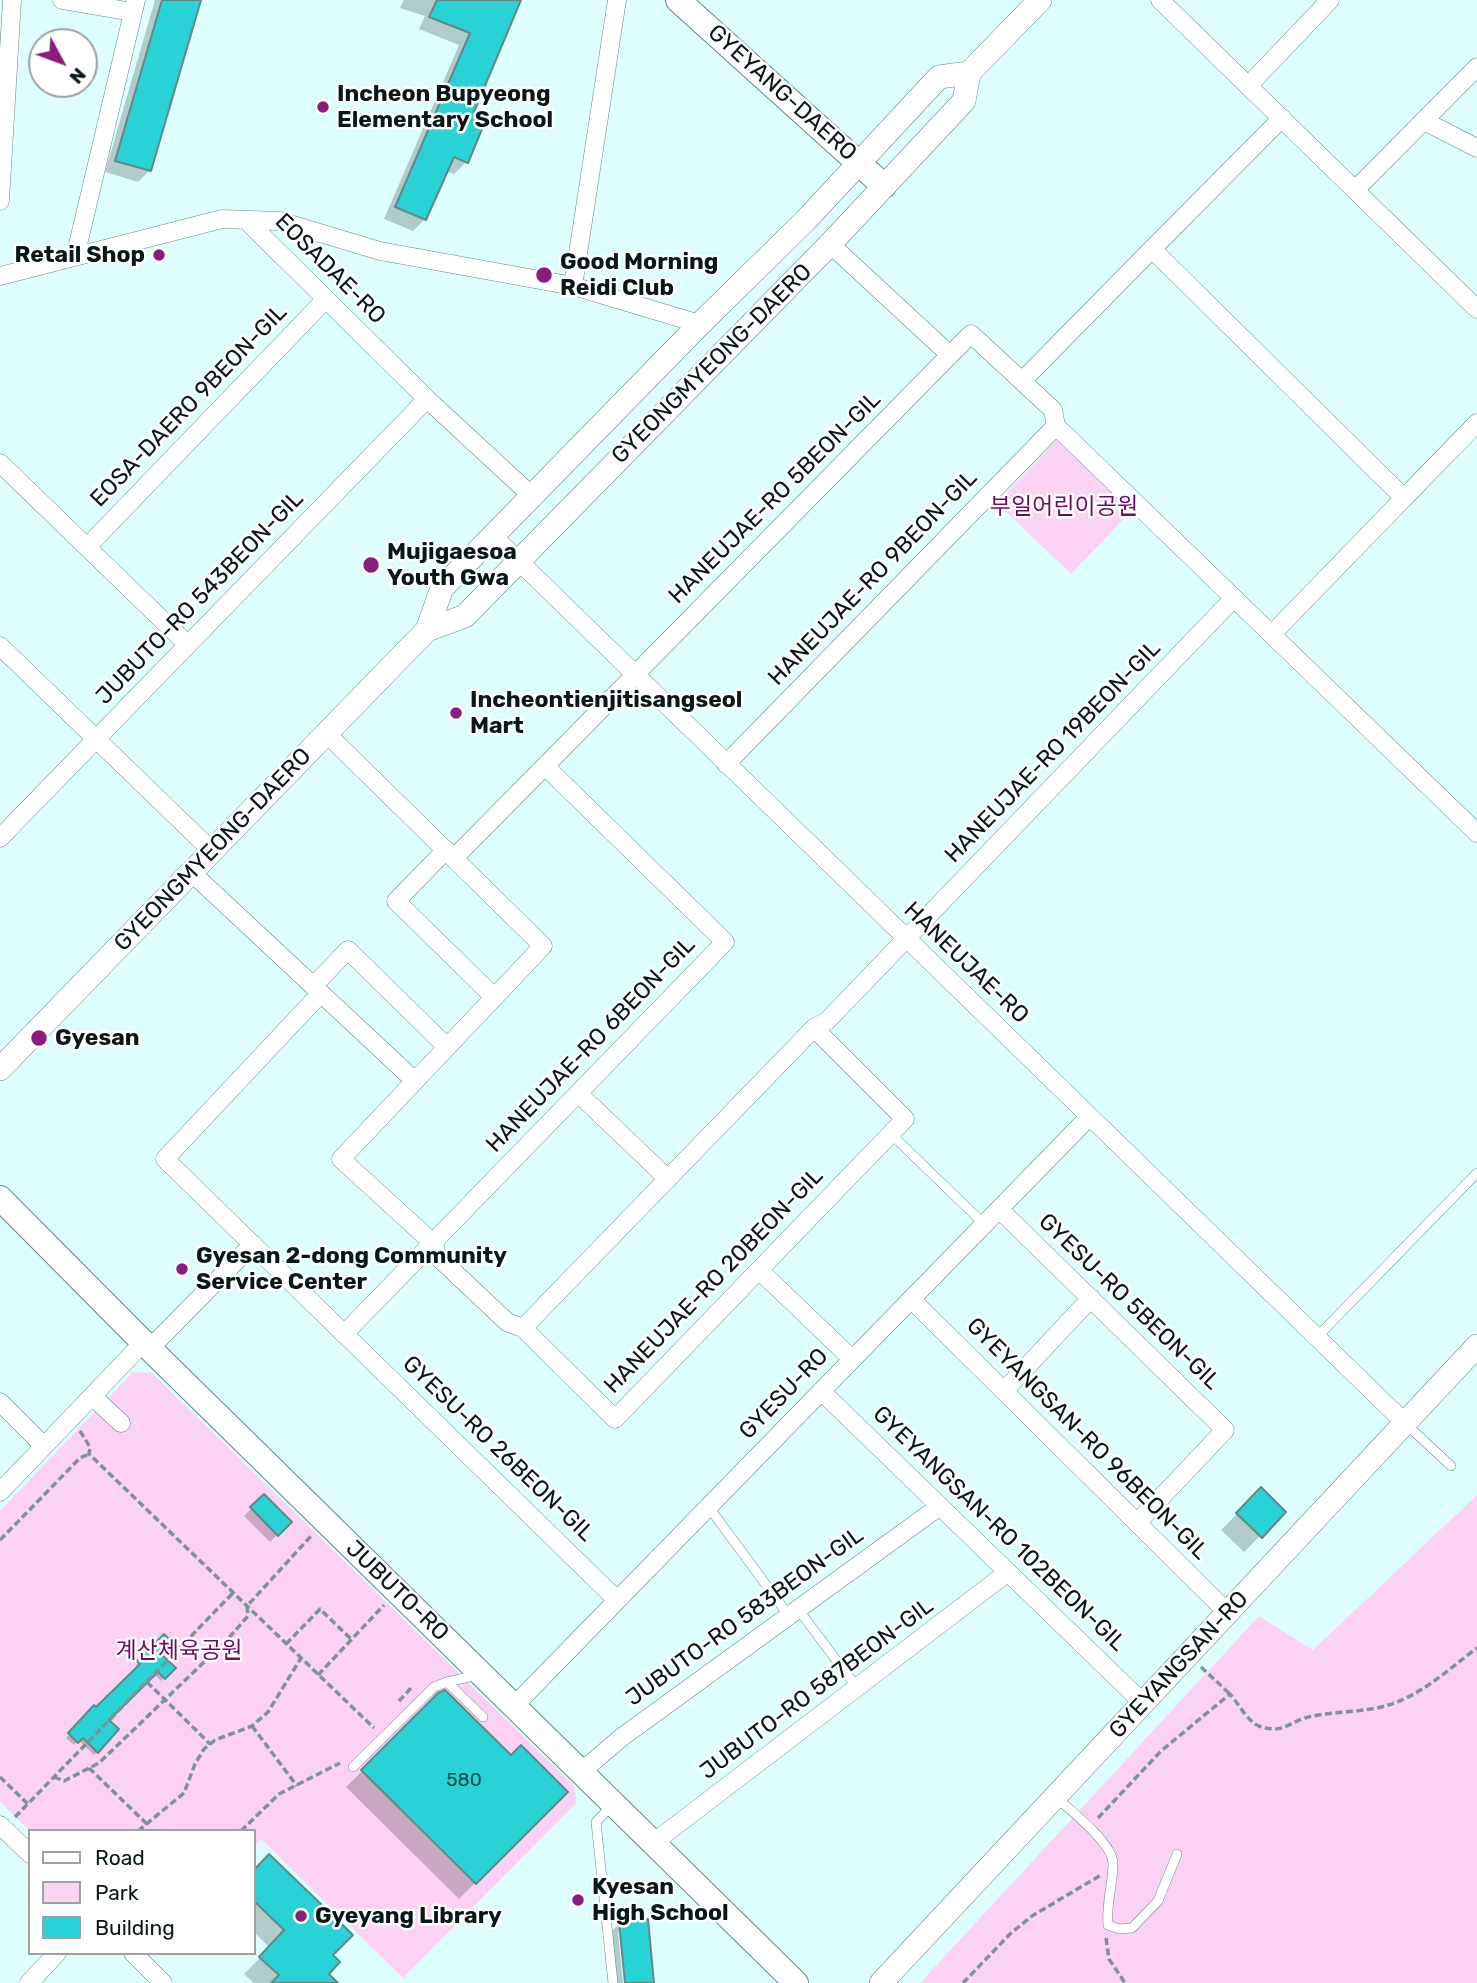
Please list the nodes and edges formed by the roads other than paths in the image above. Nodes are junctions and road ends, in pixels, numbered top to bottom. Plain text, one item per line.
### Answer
1 (12, 0) edge
2 (62, 0) edge
3 (617, 0) edge
4 (678, 0) edge
5 (1040, 0) edge
6 (1160, 0) edge
7 (1330, 0) edge
8 (134, 6) edge
9 (1477, 66) edge
10 (969, 73) junction
11 (1249, 85) junction
12 (1282, 118) junction
13 (1424, 121) junction
14 (1477, 149) edge
15 (859, 162) junction
16 (884, 186) junction
17 (1356, 190) junction
18 (0, 201) edge
19 (246, 220) junction
20 (830, 244) junction
21 (1152, 249) junction
22 (75, 257) junction
23 (0, 276) edge
24 (573, 286) junction
25 (326, 299) junction
26 (1477, 309) edge
27 (700, 324) junction
28 (950, 355) junction
29 (1021, 381) junction
30 (427, 399) junction
31 (1477, 423) edge
32 (1056, 426) junction
33 (0, 463) edge
34 (533, 497) junction
35 (1405, 498) junction
36 (494, 537) junction
37 (87, 547) junction
38 (519, 562) junction
39 (1234, 598) junction
40 (427, 630) junction
41 (1272, 634) junction
42 (188, 645) junction
43 (0, 646) edge
44 (635, 675) junction
45 (326, 733) junction
46 (96, 739) junction
47 (726, 764) junction
48 (545, 766) junction
49 (3, 831) edge
50 (1477, 833) edge
51 (212, 851) junction
52 (450, 854) junction
53 (191, 872) junction
54 (906, 939) junction
55 (317, 990) junction
56 (494, 997) junction
57 (814, 1028) junction
58 (447, 1047) junction
59 (0, 1069) edge
60 (415, 1081) junction
61 (578, 1093) junction
62 (1089, 1117) junction
63 (891, 1134) junction
64 (1477, 1173) edge
65 (668, 1179) junction
66 (0, 1198) edge
67 (999, 1209) junction
68 (984, 1224) junction
69 (253, 1244) junction
70 (434, 1244) junction
71 (759, 1270) junction
72 (1091, 1298) junction
73 (911, 1299) junction
74 (523, 1328) junction
75 (344, 1334) junction
76 (1317, 1338) junction
77 (146, 1345) junction
78 (1477, 1346) edge
79 (852, 1359) junction
80 (821, 1391) junction
81 (1003, 1391) junction
82 (92, 1396) junction
83 (0, 1402) edge
84 (121, 1423) dead end
85 (1405, 1423) junction
86 (44, 1446) junction
87 (1451, 1466) dead end
88 (0, 1492) edge
89 (708, 1506) junction
90 (940, 1506) junction
91 (1137, 1523) junction
92 (1008, 1572) junction
93 (617, 1600) junction
94 (793, 1612) junction
95 (1228, 1613) junction
96 (482, 1675) junction
97 (447, 1682) junction
98 (858, 1689) junction
99 (1143, 1703) junction
100 (514, 1706) junction
101 (483, 1717) dead end
102 (354, 1767) dead end
103 (581, 1772) junction
104 (1055, 1797) junction
105 (614, 1804) junction
106 (8, 1821) edge
107 (653, 1843) junction
108 (28, 1851) edge
109 (1177, 1854) dead end
110 (55, 1955) edge
111 (134, 1955) edge
112 (29, 1983) edge
113 (163, 1983) edge
114 (613, 1983) edge
115 (796, 1983) edge
116 (881, 1983) edge

1 - 18 street
2 - 8 street
3 - 24 street
4 - 15 main road, GYEYANG-DAERO
5 - 10 street, GYEONGMYEONG-DAERO
6 - 11 street
7 - 11 street
8 - 22 street
9 - 13 street
10 - 15 street, GYEONGMYEONG-DAERO
10 - 16 street, GYEONGMYEONG-DAERO
11 - 12 street
12 - 17 street
12 - 21 street
13 - 14 street
13 - 17 street
15 - 16 main road, GYEYANG-DAERO
15 - 27 street, GYEONGMYEONG-DAERO
16 - 20 street, GYEONGMYEONG-DAERO
17 - 26 street
19 - 22 street, EOSADAE-RO
19 - 24 street
19 - 25 street, EOSADAE-RO
20 - 28 street
20 - 38 street, GYEONGMYEONG-DAERO
21 - 29 street
21 - 35 street
22 - 23 street, EOSADAE-RO
24 - 27 street
25 - 30 street, EOSADAE-RO
25 - 37 street, EOSA-DAERO 9BEON-GIL
27 - 34 street, GYEONGMYEONG-DAERO
28 - 29 street, HANEUJAE-RO 5BEON-GIL
28 - 44 street, HANEUJAE-RO 5BEON-GIL
29 - 32 street
30 - 34 street, EOSADAE-RO
30 - 42 street, JUBUTO-RO 543BEON-GIL
31 - 35 street
32 - 39 street
32 - 47 street, HANEUJAE-RO 9BEON-GIL
33 - 37 street
34 - 36 street, GYEONGMYEONG-DAERO
35 - 41 street
36 - 38 street, HANEUJAE-RO
36 - 40 street, GYEONGMYEONG-DAERO
37 - 42 street
38 - 40 street, GYEONGMYEONG-DAERO
38 - 44 street, HANEUJAE-RO
39 - 41 street
39 - 54 street, HANEUJAE-RO 19BEON-GIL
40 - 45 street, GYEONGMYEONG-DAERO
41 - 50 street
42 - 46 street, JUBUTO-RO 543BEON-GIL
43 - 46 street
44 - 47 street, HANEUJAE-RO
44 - 48 street
45 - 51 street, GYEONGMYEONG-DAERO
45 - 52 street
46 - 49 street, JUBUTO-RO 543BEON-GIL
46 - 51 street
47 - 54 street, HANEUJAE-RO
48 - 52 street
48 - 61 street, HANEUJAE-RO 6BEON-GIL
51 - 53 street, GYEONGMYEONG-DAERO
52 - 56 street
52 - 56 street
53 - 55 street
53 - 59 street, GYEONGMYEONG-DAERO
54 - 57 street
54 - 62 street, HANEUJAE-RO
55 - 58 street
55 - 60 street
55 - 69 street, GYESU-RO 26BEON-GIL
56 - 58 street
57 - 63 street
57 - 65 street
58 - 60 street
60 - 70 street
61 - 65 street
61 - 70 street, HANEUJAE-RO 6BEON-GIL
62 - 67 street, GYESU-RO
62 - 76 street, HANEUJAE-RO
63 - 68 lane
63 - 71 street, HANEUJAE-RO 20BEON-GIL
64 - 76 lane
65 - 74 street
66 - 77 main road, JUBUTO-RO
67 - 68 street, GYESU-RO
67 - 72 street, GYESU-RO 5BEON-GIL
68 - 73 street, GYESU-RO
69 - 75 street, GYESU-RO 26BEON-GIL
69 - 77 street
70 - 74 street
70 - 75 street, HANEUJAE-RO 6BEON-GIL
71 - 74 street, HANEUJAE-RO 20BEON-GIL
71 - 79 street
72 - 81 street
72 - 91 street, GYESU-RO 5BEON-GIL
73 - 79 street, GYESU-RO
73 - 81 street, GYEYANGSAN-RO 96BEON-GIL
75 - 93 street, GYESU-RO 26BEON-GIL
76 - 85 street, HANEUJAE-RO
77 - 82 street
77 - 96 main road, JUBUTO-RO
78 - 85 street, GYEYANGSAN-RO
79 - 80 street, GYESU-RO
80 - 89 street, GYESU-RO
80 - 90 street, GYEYANGSAN-RO 102BEON-GIL
81 - 91 street, GYEYANGSAN-RO 96BEON-GIL
82 - 84 street
82 - 86 street
83 - 86 street
85 - 87 lane
85 - 95 street, GYEYANGSAN-RO
86 - 88 street
89 - 93 street, GYESU-RO
89 - 94 lane
90 - 92 street, GYEYANGSAN-RO 102BEON-GIL
90 - 94 street, JUBUTO-RO 583BEON-GIL
91 - 95 street, GYEYANGSAN-RO 96BEON-GIL
92 - 98 street, JUBUTO-RO 587BEON-GIL
92 - 99 street, GYEYANGSAN-RO 102BEON-GIL
93 - 100 street, GYESU-RO
94 - 98 lane
94 - 103 street, JUBUTO-RO 583BEON-GIL
95 - 99 street, GYEYANGSAN-RO
96 - 97 lane
96 - 100 main road, JUBUTO-RO
97 - 101 lane
97 - 102 lane
98 - 107 street, JUBUTO-RO 587BEON-GIL
99 - 104 street, GYEYANGSAN-RO
100 - 103 main road, JUBUTO-RO
103 - 105 main road, JUBUTO-RO
104 - 109 lane
104 - 116 street, GYEYANGSAN-RO
105 - 107 main road, JUBUTO-RO
105 - 114 lane
106 - 108 street
107 - 115 main road, JUBUTO-RO
110 - 112 street
111 - 113 street

